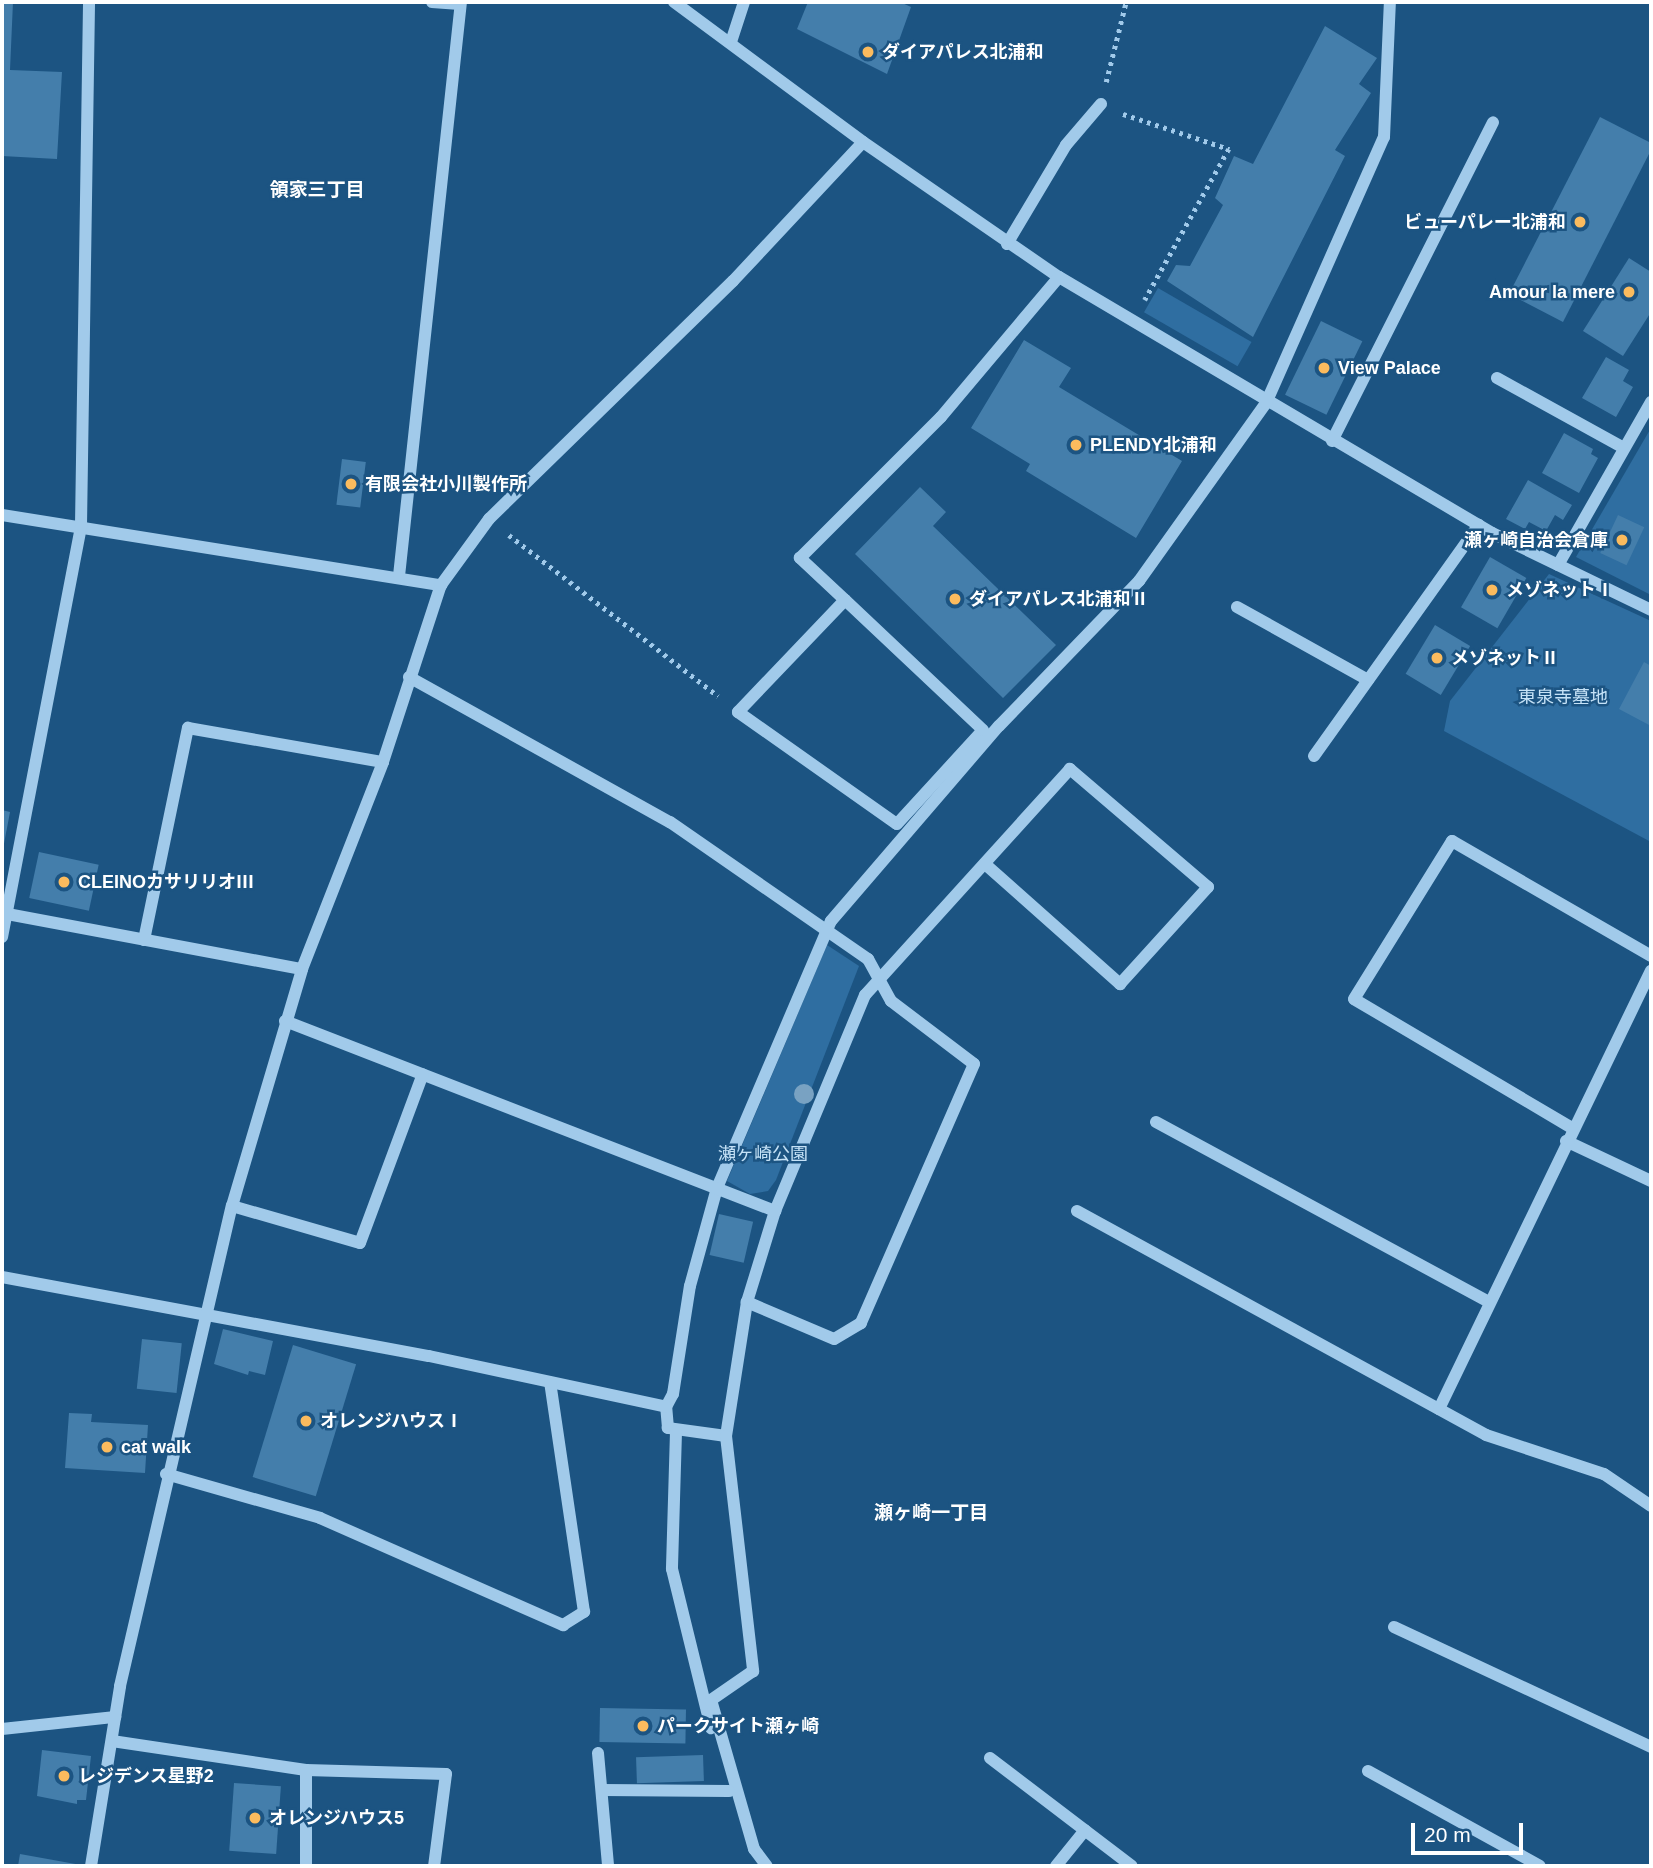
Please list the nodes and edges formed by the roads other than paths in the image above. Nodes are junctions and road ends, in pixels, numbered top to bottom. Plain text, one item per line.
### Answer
1 (89, 2) edge
2 (432, 2) edge
3 (674, 2) edge
4 (744, 2) edge
5 (1390, 2) edge
6 (461, 3) edge
7 (732, 41) junction
8 (1101, 104) road end
9 (1493, 122) dead end
10 (863, 142) junction
11 (1007, 244) junction
12 (1059, 277) junction
13 (1497, 377) dead end
14 (1651, 402) edge
15 (1266, 403) junction
16 (1332, 441) junction
17 (1624, 448) junction
18 (2, 514) edge
19 (81, 525) junction
20 (1479, 525) junction
21 (1558, 565) junction
22 (399, 576) junction
23 (441, 585) junction
24 (845, 600) junction
25 (1237, 607) dead end
26 (1651, 610) edge
27 (409, 677) junction
28 (1368, 680) junction
29 (1314, 756) dead end
30 (383, 762) junction
31 (985, 864) junction
32 (4, 914) edge
33 (827, 930) junction
34 (2, 937) edge
35 (144, 940) junction
36 (1651, 956) edge
37 (302, 969) junction
38 (1651, 971) edge
39 (879, 979) junction
40 (285, 1021) junction
41 (423, 1074) junction
42 (1156, 1122) dead end
43 (1572, 1128) junction
44 (1566, 1141) junction
45 (1651, 1181) edge
46 (717, 1188) junction
47 (232, 1206) junction
48 (775, 1210) junction
49 (1077, 1211) dead end
50 (2, 1277) edge
51 (747, 1302) junction
52 (1489, 1303) junction
53 (208, 1314) junction
54 (550, 1382) junction
55 (666, 1407) junction
56 (1438, 1409) junction
57 (676, 1432) junction
58 (726, 1436) junction
59 (166, 1474) junction
60 (1651, 1506) edge
61 (1394, 1627) dead end
62 (115, 1717) junction
63 (2, 1730) edge
64 (112, 1741) junction
65 (1651, 1747) edge
66 (598, 1753) dead end
67 (990, 1758) dead end
68 (306, 1770) junction
69 (1368, 1771) dead end
70 (601, 1790) junction
71 (729, 1791) junction
72 (1085, 1830) junction
73 (91, 1866) edge
74 (306, 1866) edge
75 (434, 1866) edge
76 (608, 1866) edge
77 (755, 1866) edge
78 (766, 1866) edge
79 (1056, 1866) edge
80 (1132, 1866) edge
81 (1540, 1866) edge

1 - 19 street
2 - 6 street
3 - 7 street
4 - 7 street
5 - 15 street
6 - 22 street
7 - 10 street
8 - 11 street
9 - 16 street
10 - 11 street
10 - 23 street
11 - 12 street
12 - 15 street
12 - 24 street
13 - 17 street
14 - 17 street
15 - 16 street
15 - 33 street
16 - 20 street
17 - 21 street
18 - 19 street
19 - 22 street
19 - 32 street
20 - 21 street
20 - 28 street
21 - 26 street
22 - 23 street
23 - 27 street
24 - 24 street
25 - 28 street
27 - 30 street
27 - 33 street
28 - 29 street
30 - 35 street
30 - 37 street
31 - 31 street
31 - 39 street
32 - 34 street
32 - 35 street
33 - 39 street
33 - 46 street
35 - 37 street
36 - 43 street
37 - 40 street
38 - 43 street
39 - 48 street
39 - 51 street
40 - 41 street
40 - 47 street
41 - 46 street
41 - 47 street
42 - 52 street
43 - 44 street
44 - 45 street
44 - 52 street
46 - 48 street
46 - 55 street
47 - 53 street
48 - 51 street
49 - 56 street
50 - 53 street
51 - 58 street
52 - 56 street
53 - 54 street
53 - 59 street
54 - 55 street
54 - 59 street
55 - 57 street
56 - 60 street
57 - 58 street
57 - 71 street
58 - 78 street
59 - 62 street
61 - 65 street
62 - 63 street
62 - 64 street
64 - 68 street
64 - 73 street
66 - 70 street
67 - 72 street
68 - 74 street
68 - 75 street
69 - 81 street
70 - 71 street
70 - 76 street
71 - 77 street
72 - 79 street
72 - 80 street

